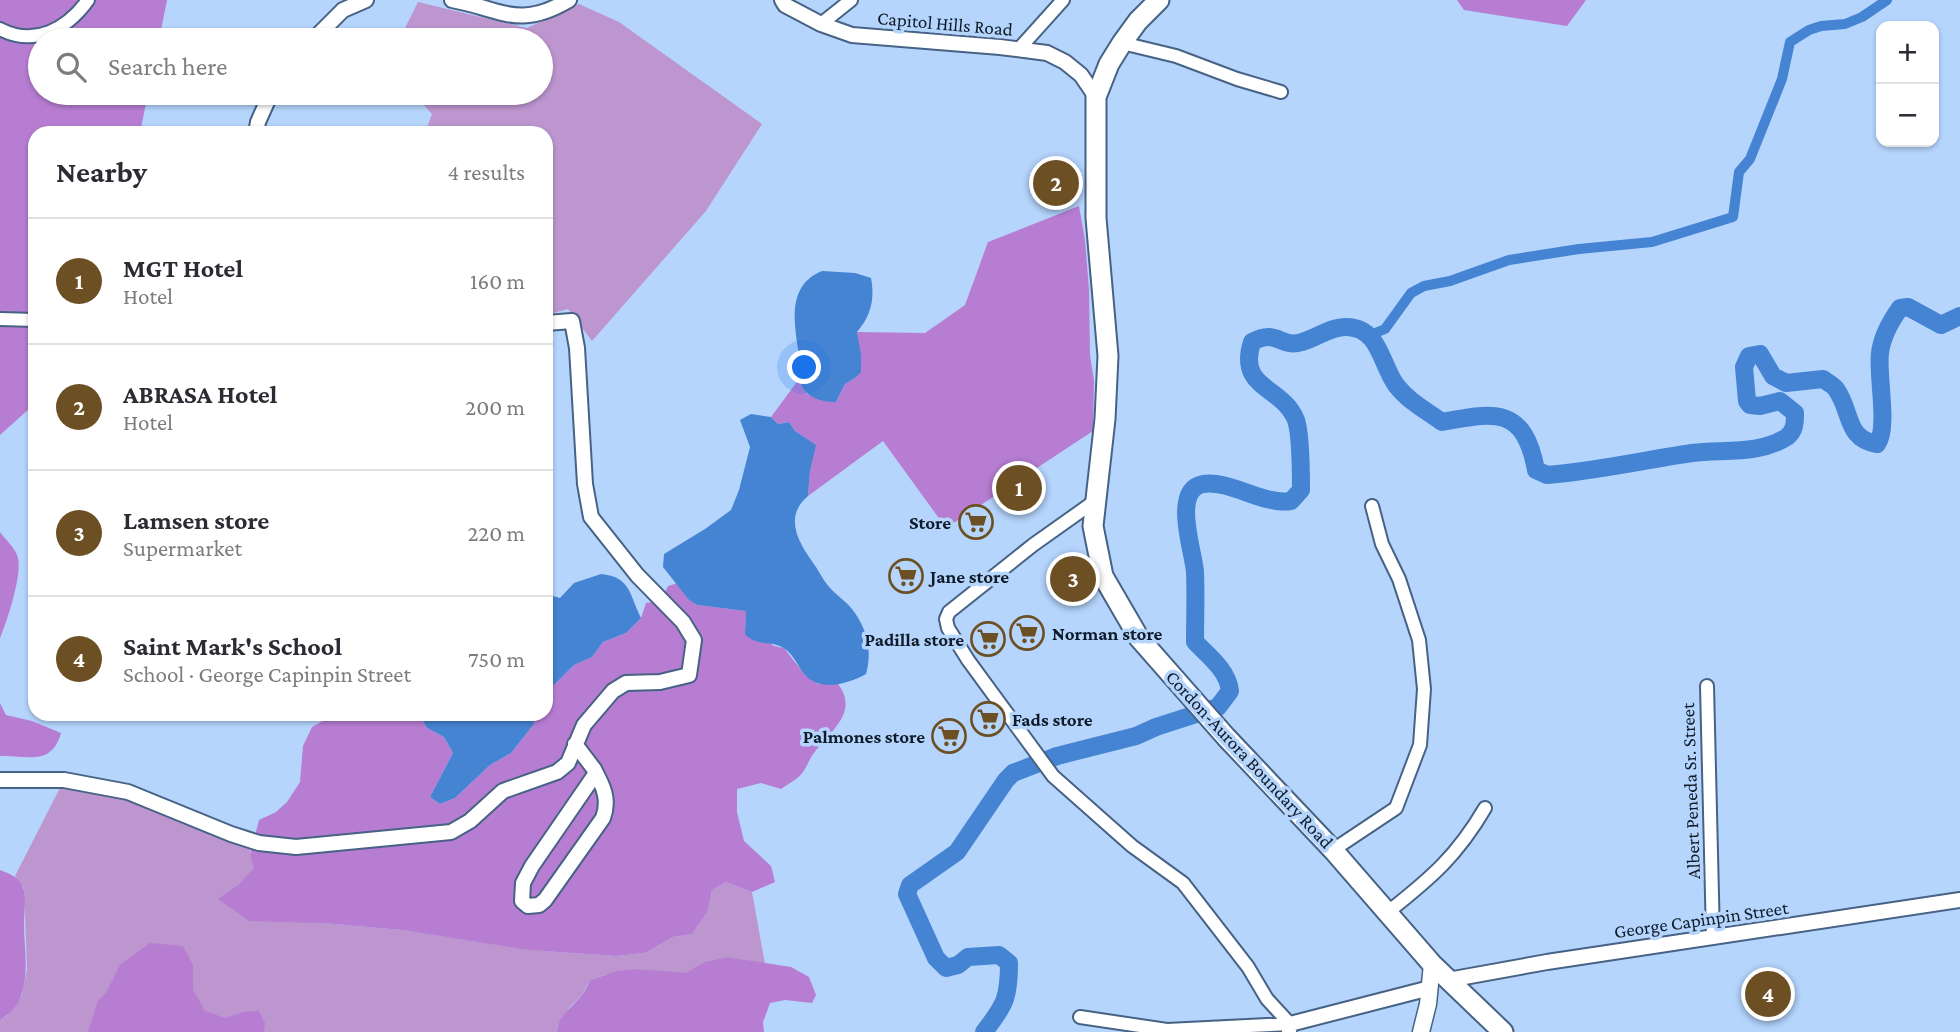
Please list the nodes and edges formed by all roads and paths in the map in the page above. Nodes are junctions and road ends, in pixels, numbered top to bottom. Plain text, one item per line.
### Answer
1 (88, 0) edge
2 (366, 0) edge
3 (452, 0) edge
4 (569, 0) edge
5 (782, 0) edge
6 (851, 0) edge
7 (1063, 0) edge
8 (1159, 0) edge
9 (821, 24) junction
10 (59, 28) edge
11 (325, 28) edge
12 (0, 29) edge
13 (28, 34) edge
14 (1122, 43) junction
15 (1019, 49) junction
16 (1282, 92) dead end
17 (1096, 97) junction
18 (266, 105) edge
19 (257, 126) edge
20 (0, 319) edge
21 (28, 320) edge
22 (553, 322) edge
23 (1095, 501) junction
24 (1372, 506) dead end
25 (1707, 686) dead end
26 (575, 744) junction
27 (596, 773) junction
28 (0, 780) edge
29 (1485, 808) dead end
30 (1333, 850) junction
31 (1960, 901) edge
32 (1388, 912) junction
33 (1713, 937) junction
34 (1432, 964) junction
35 (1451, 983) junction
36 (1430, 988) junction
37 (1428, 1004) junction
38 (1080, 1017) dead end
39 (1289, 1028) edge
40 (1167, 1031) edge
41 (1421, 1032) edge
42 (1503, 1032) edge

1 - 10 street
2 - 11 street
3 - 4 street
5 - 9 street, Capitol Hills Road
6 - 9 street
7 - 15 street
8 - 14 main road, Cordon-Aurora Boundary Road
9 - 15 street, Capitol Hills Road
12 - 13 street
14 - 16 street
14 - 17 main road, Cordon-Aurora Boundary Road
15 - 17 street, Capitol Hills Road
17 - 23 main road, Cordon-Aurora Boundary Road
18 - 19 street
20 - 21 street
22 - 26 street
23 - 30 main road, Cordon-Aurora Boundary Road
23 - 39 street
24 - 30 street
25 - 33 street, Albert Peneda Sr. Street
26 - 27 street
26 - 28 street
27 - 27 street
29 - 32 street
30 - 32 main road, Cordon-Aurora Boundary Road
31 - 33 street, George Capinpin Street
32 - 34 main road, Cordon-Aurora Boundary Road
33 - 35 street, George Capinpin Street
34 - 35 main road, Cordon-Aurora Boundary Road
34 - 36 main road
35 - 37 main road
35 - 42 main road, Cordon-Aurora Boundary Road
36 - 37 main road
36 - 39 street
37 - 41 main road
38 - 40 street
39 - 40 street

